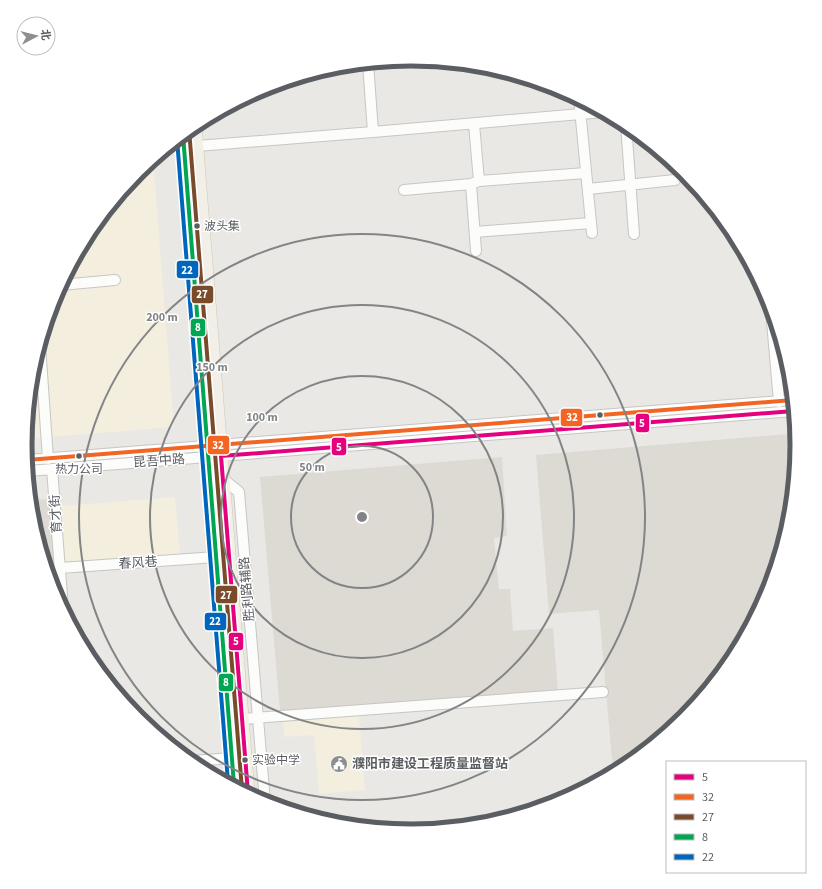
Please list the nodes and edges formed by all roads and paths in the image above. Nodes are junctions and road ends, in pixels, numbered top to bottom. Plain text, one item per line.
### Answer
1 (368, 68) edge
2 (580, 105) edge
3 (594, 113) edge
4 (581, 114) junction
5 (474, 124) junction
6 (196, 132) edge
7 (373, 132) junction
8 (627, 132) edge
9 (184, 141) edge
10 (197, 146) junction
11 (586, 173) junction
12 (675, 180) dead end
13 (475, 183) junction
14 (630, 185) junction
15 (588, 189) junction
16 (404, 190) dead end
17 (475, 232) junction
18 (634, 234) dead end
19 (476, 251) dead end
20 (115, 280) dead end
21 (68, 284) edge
22 (774, 336) edge
23 (41, 362) edge
24 (787, 401) edge
25 (779, 402) junction
26 (788, 411) edge
27 (214, 451) junction
28 (48, 459) junction
29 (33, 460) edge
30 (52, 469) junction
31 (33, 471) edge
32 (223, 479) junction
33 (216, 557) junction
34 (60, 568) junction
35 (62, 592) edge
36 (603, 692) dead end
37 (258, 718) junction
38 (242, 719) junction
39 (232, 758) junction
40 (201, 760) edge
41 (234, 779) edge
42 (247, 786) edge
43 (264, 794) edge

1 - 7 street
2 - 4 street
3 - 4 street
4 - 5 street
4 - 11 street
5 - 7 street
5 - 13 street
6 - 10 main road
7 - 10 street
8 - 14 street
9 - 27 main road
10 - 27 main road
11 - 13 street
11 - 15 street
12 - 14 street
13 - 16 street
13 - 17 street
14 - 15 street
14 - 18 street
15 - 17 street
17 - 19 street
20 - 21 street
22 - 25 street
23 - 28 street
24 - 25 street, 昆吾中路
25 - 27 street, 昆吾中路
26 - 27 street, 昆吾中路
27 - 28 street, 昆吾中路
27 - 30 street, 昆吾中路
27 - 32 main road
27 - 33 main road
28 - 29 street, 昆吾中路
30 - 31 street, 昆吾中路
30 - 34 street, 育才街
32 - 37 street, 胜利路辅路
32 - 38 main road
33 - 34 street, 春风巷
33 - 39 main road
34 - 35 street, 育才街
36 - 37 street
37 - 38 street
37 - 43 street, 胜利路辅路
38 - 42 main road
39 - 40 street
39 - 41 main road

